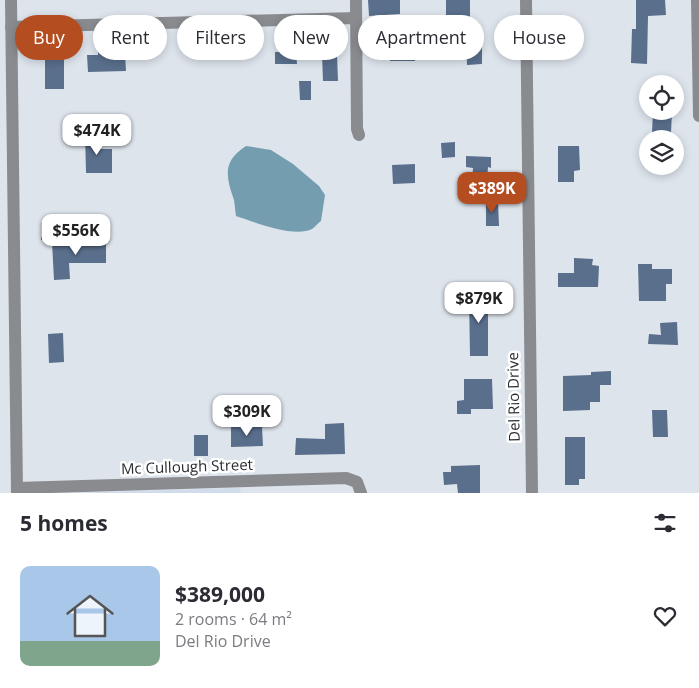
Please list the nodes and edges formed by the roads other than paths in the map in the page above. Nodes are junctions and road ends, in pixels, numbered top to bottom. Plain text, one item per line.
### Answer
1 (11, 0) edge
2 (356, 0) edge
3 (526, 0) edge
4 (697, 0) edge
5 (356, 18) junction
6 (11, 27) junction
7 (698, 31) edge
8 (699, 116) edge
9 (359, 135) dead end
10 (359, 488) edge
11 (17, 490) edge
12 (532, 493) edge

1 - 6 street
2 - 5 street
3 - 12 street, Del Rio Drive
4 - 7 street
5 - 6 street
5 - 9 street
6 - 11 street
7 - 8 street
10 - 11 street, Mc Cullough Street

